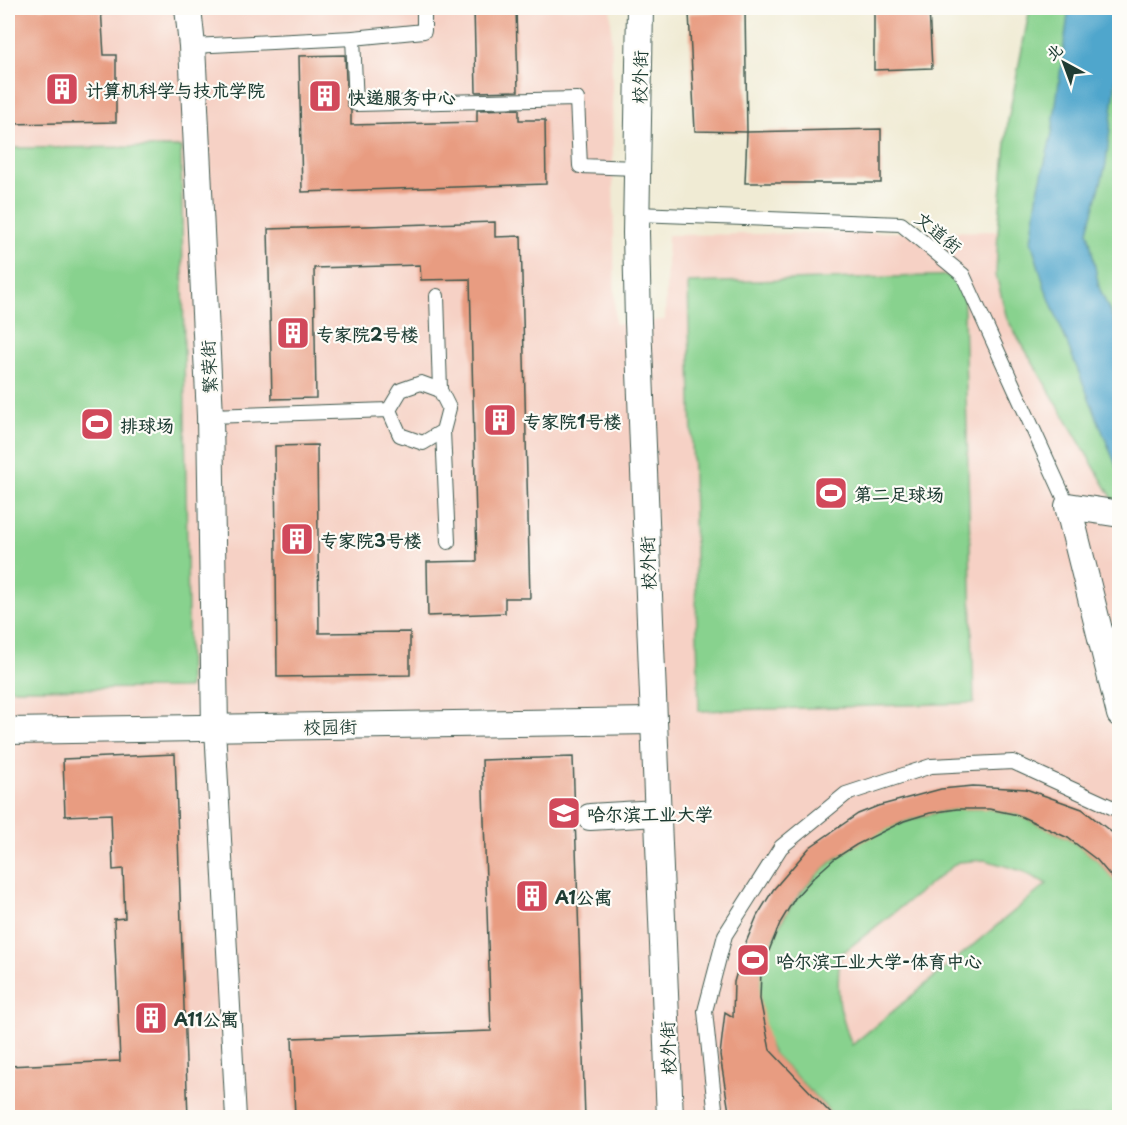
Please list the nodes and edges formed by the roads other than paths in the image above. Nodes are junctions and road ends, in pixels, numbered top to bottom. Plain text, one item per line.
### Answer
1 (188, 8) edge
2 (424, 8) edge
3 (640, 8) edge
4 (353, 38) junction
5 (192, 46) junction
6 (637, 168) junction
7 (636, 214) junction
8 (437, 296) dead end
9 (439, 354) junction
10 (421, 383) junction
11 (440, 390) junction
12 (389, 410) junction
13 (210, 416) junction
14 (443, 431) junction
15 (423, 443) junction
16 (445, 466) junction
17 (1078, 508) junction
18 (1119, 514) edge
19 (448, 542) dead end
20 (1119, 714) edge
21 (653, 721) junction
22 (215, 728) junction
23 (8, 731) edge
24 (1119, 811) edge
25 (657, 813) junction
26 (590, 817) dead end
27 (236, 1118) edge
28 (670, 1118) edge
29 (716, 1118) edge

1 - 5 street, 繁荣街
2 - 4 lane
3 - 6 street, 校外街
4 - 5 lane
4 - 6 lane
5 - 13 street, 繁荣街
6 - 7 street, 校外街
7 - 17 lane, 文道街
7 - 21 street, 校外街
8 - 9 lane
9 - 10 lane
9 - 11 lane
10 - 11 lane
10 - 12 lane
11 - 14 lane
12 - 13 lane
12 - 15 lane
13 - 22 street, 繁荣街
14 - 15 lane
14 - 16 lane
15 - 16 lane
16 - 19 lane
17 - 18 street
17 - 20 street
21 - 22 street, 校园街
21 - 25 street, 校外街
22 - 23 street, 校园街
22 - 27 street
24 - 29 lane
25 - 26 street
25 - 28 street, 校外街

